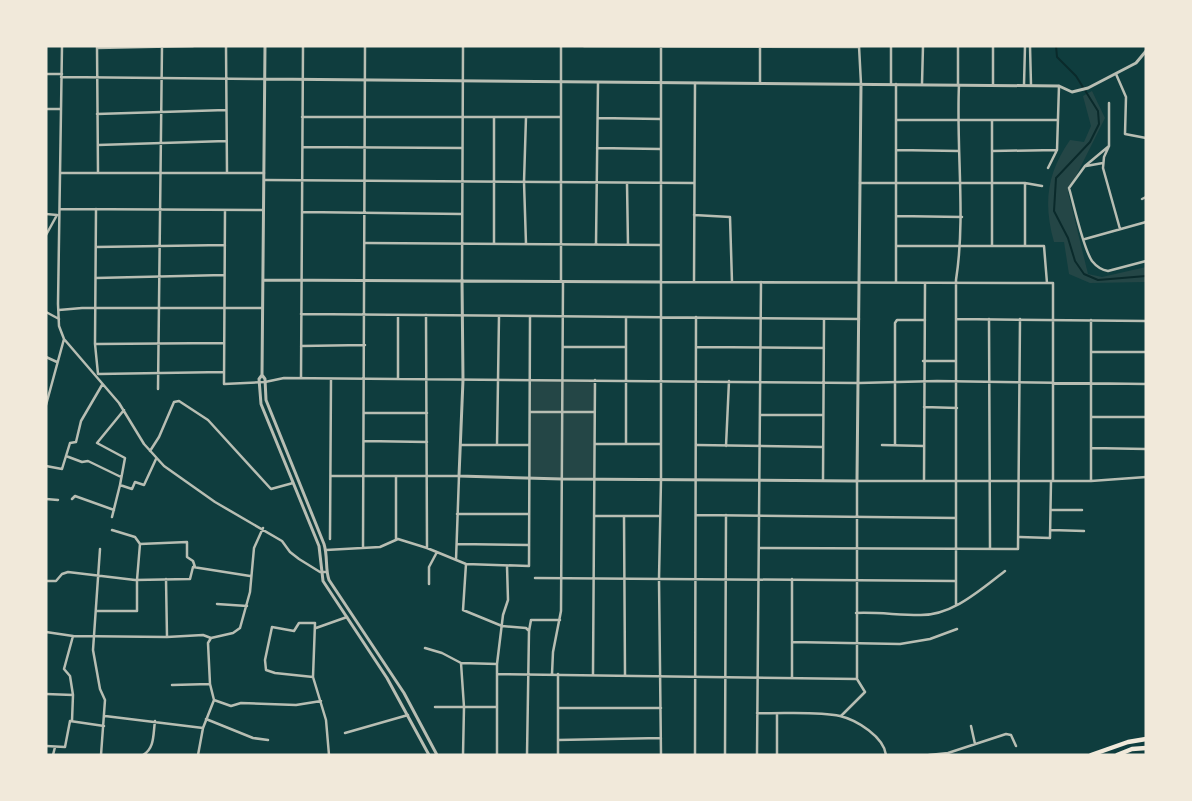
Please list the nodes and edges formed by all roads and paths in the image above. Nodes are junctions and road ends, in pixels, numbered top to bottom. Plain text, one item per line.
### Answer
1 (62, 46) edge
2 (193, 46) edge
3 (226, 46) edge
4 (265, 46) edge
5 (302, 46) edge
6 (365, 46) edge
7 (463, 46) edge
8 (561, 46) edge
9 (584, 46) edge
10 (598, 46) edge
11 (891, 46) edge
12 (923, 46) edge
13 (958, 46) edge
14 (992, 46) edge
15 (1025, 46) edge
16 (1030, 46) edge
17 (97, 47) edge
18 (162, 47) edge
19 (628, 47) edge
20 (661, 47) edge
21 (691, 47) edge
22 (724, 47) edge
23 (760, 47) edge
24 (796, 47) edge
25 (826, 47) edge
26 (860, 47) edge
27 (1146, 51) edge
28 (46, 74) edge
29 (1116, 74) junction
30 (62, 76) junction
31 (97, 78) junction
32 (162, 78) junction
33 (226, 78) junction
34 (265, 79) junction
35 (302, 81) junction
36 (364, 81) junction
37 (462, 82) junction
38 (695, 82) junction
39 (561, 83) junction
40 (598, 83) junction
41 (661, 83) junction
42 (760, 83) junction
43 (861, 84) junction
44 (891, 84) junction
45 (896, 84) junction
46 (922, 84) junction
47 (958, 85) junction
48 (993, 85) junction
49 (1024, 85) junction
50 (1031, 86) junction
51 (1059, 86) junction
52 (1109, 103) dead end
53 (46, 109) edge
54 (61, 109) junction
55 (226, 110) junction
56 (162, 112) junction
57 (97, 114) junction
58 (302, 117) junction
59 (365, 117) junction
60 (462, 117) junction
61 (494, 117) junction
62 (526, 117) junction
63 (561, 117) junction
64 (598, 118) junction
65 (660, 119) junction
66 (896, 120) junction
67 (958, 120) junction
68 (992, 120) junction
69 (1057, 120) junction
70 (1146, 138) edge
71 (226, 141) junction
72 (162, 143) junction
73 (98, 145) junction
74 (1109, 146) junction
75 (302, 147) junction
76 (365, 148) junction
77 (462, 148) junction
78 (597, 148) junction
79 (660, 149) junction
80 (896, 150) junction
81 (992, 150) junction
82 (1057, 150) junction
83 (959, 151) junction
84 (1104, 163) junction
85 (1085, 166) junction
86 (1048, 168) dead end
87 (60, 173) junction
88 (98, 173) junction
89 (161, 173) junction
90 (227, 174) junction
91 (265, 174) junction
92 (265, 180) junction
93 (302, 180) junction
94 (365, 181) junction
95 (462, 181) junction
96 (495, 181) junction
97 (524, 182) junction
98 (561, 182) junction
99 (597, 182) junction
100 (627, 183) junction
101 (660, 183) junction
102 (694, 183) junction
103 (860, 183) junction
104 (896, 183) junction
105 (992, 183) junction
106 (1025, 183) junction
107 (959, 184) junction
108 (1042, 186) dead end
109 (1146, 197) edge
110 (1142, 199) dead end
111 (60, 209) junction
112 (96, 209) junction
113 (160, 210) junction
114 (225, 210) junction
115 (264, 210) junction
116 (302, 212) junction
117 (365, 213) junction
118 (46, 214) edge
119 (462, 214) junction
120 (59, 215) junction
121 (694, 215) junction
122 (896, 216) junction
123 (962, 217) junction
124 (1146, 222) edge
125 (1120, 229) junction
126 (46, 235) edge
127 (1084, 239) junction
128 (366, 243) junction
129 (225, 244) junction
130 (462, 244) junction
131 (494, 244) junction
132 (526, 244) junction
133 (561, 244) junction
134 (596, 244) junction
135 (628, 245) junction
136 (660, 245) junction
137 (896, 246) junction
138 (961, 246) junction
139 (992, 246) junction
140 (1025, 246) junction
141 (96, 247) junction
142 (160, 247) junction
143 (1146, 261) edge
144 (225, 275) junction
145 (160, 276) junction
146 (96, 278) junction
147 (263, 280) junction
148 (301, 280) junction
149 (366, 280) junction
150 (462, 280) junction
151 (562, 280) junction
152 (660, 282) junction
153 (694, 282) junction
154 (732, 282) junction
155 (761, 282) junction
156 (860, 282) junction
157 (896, 283) junction
158 (1047, 283) junction
159 (925, 284) junction
160 (956, 284) junction
161 (225, 308) junction
162 (262, 308) junction
163 (96, 309) junction
164 (158, 309) junction
165 (59, 310) junction
166 (46, 312) edge
167 (301, 314) junction
168 (365, 315) junction
169 (398, 315) junction
170 (426, 315) junction
171 (463, 316) junction
172 (500, 316) junction
173 (530, 316) junction
174 (563, 316) junction
175 (660, 317) junction
176 (696, 317) junction
177 (626, 318) junction
178 (761, 318) junction
179 (59, 319) junction
180 (824, 319) junction
181 (859, 319) junction
182 (956, 319) junction
183 (989, 319) junction
184 (924, 320) junction
185 (1020, 320) junction
186 (1054, 320) junction
187 (1091, 320) junction
188 (1146, 321) edge
189 (64, 339) junction
190 (159, 343) junction
191 (224, 343) junction
192 (95, 344) junction
193 (301, 346) junction
194 (365, 346) junction
195 (563, 347) junction
196 (626, 347) junction
197 (697, 348) junction
198 (761, 348) junction
199 (824, 348) junction
200 (1092, 352) junction
201 (1146, 352) edge
202 (46, 357) edge
203 (923, 361) junction
204 (956, 361) junction
205 (57, 362) junction
206 (224, 372) junction
207 (158, 374) junction
208 (262, 375) junction
209 (301, 378) junction
210 (331, 379) junction
211 (364, 379) junction
212 (398, 379) junction
213 (427, 379) junction
214 (463, 380) junction
215 (499, 380) junction
216 (529, 380) junction
217 (562, 380) junction
218 (595, 380) junction
219 (626, 381) junction
220 (660, 381) junction
221 (697, 381) junction
222 (729, 381) junction
223 (265, 382) junction
224 (761, 382) junction
225 (824, 382) junction
226 (925, 382) junction
227 (259, 383) junction
228 (859, 383) junction
229 (894, 383) junction
230 (957, 383) junction
231 (989, 383) junction
232 (1019, 383) junction
233 (1054, 383) junction
234 (1091, 384) junction
235 (1146, 384) edge
236 (102, 385) junction
237 (158, 389) dead end
238 (46, 405) edge
239 (924, 407) junction
240 (957, 408) junction
241 (124, 410) junction
242 (364, 412) junction
243 (530, 412) junction
244 (594, 412) junction
245 (427, 413) junction
246 (562, 413) junction
247 (760, 415) junction
248 (823, 415) junction
249 (1092, 417) junction
250 (1146, 417) edge
251 (364, 441) junction
252 (427, 442) junction
253 (626, 443) junction
254 (594, 444) junction
255 (661, 444) junction
256 (461, 445) junction
257 (497, 445) junction
258 (528, 445) junction
259 (697, 445) junction
260 (882, 445) dead end
261 (895, 445) junction
262 (726, 446) junction
263 (760, 446) junction
264 (924, 446) junction
265 (823, 447) junction
266 (1091, 448) junction
267 (1146, 448) edge
268 (150, 451) junction
269 (66, 456) junction
270 (156, 459) junction
271 (46, 466) edge
272 (330, 476) junction
273 (364, 476) junction
274 (396, 476) junction
275 (427, 476) junction
276 (459, 476) junction
277 (121, 477) junction
278 (1146, 477) edge
279 (529, 479) junction
280 (562, 479) junction
281 (595, 479) junction
282 (661, 480) junction
283 (696, 480) junction
284 (759, 480) junction
285 (823, 480) junction
286 (857, 481) junction
287 (924, 481) junction
288 (957, 481) junction
289 (989, 481) junction
290 (1019, 481) junction
291 (1052, 481) junction
292 (1091, 481) junction
293 (293, 484) junction
294 (120, 485) junction
295 (46, 498) edge
296 (72, 499) dead end
297 (58, 500) dead end
298 (114, 510) junction
299 (1051, 510) junction
300 (1082, 510) dead end
301 (457, 514) junction
302 (529, 514) junction
303 (696, 515) junction
304 (726, 515) junction
305 (595, 516) junction
306 (624, 516) junction
307 (660, 516) junction
308 (759, 516) junction
309 (112, 517) dead end
310 (856, 517) junction
311 (956, 518) junction
312 (263, 528) junction
313 (112, 530) dead end
314 (1051, 530) junction
315 (1084, 531) dead end
316 (1020, 537) junction
317 (330, 538) dead end
318 (396, 540) junction
319 (140, 544) junction
320 (457, 544) junction
321 (529, 545) junction
322 (857, 547) junction
323 (363, 548) junction
324 (427, 548) junction
325 (759, 548) junction
326 (990, 548) junction
327 (100, 549) dead end
328 (956, 549) junction
329 (326, 550) junction
330 (320, 551) junction
331 (437, 552) junction
332 (456, 561) junction
333 (466, 564) junction
334 (507, 566) junction
335 (195, 567) junction
336 (1005, 571) dead end
337 (320, 572) junction
338 (326, 572) junction
339 (250, 576) junction
340 (98, 577) junction
341 (535, 578) dead end
342 (561, 578) junction
343 (594, 578) junction
344 (625, 578) junction
345 (696, 578) junction
346 (166, 579) junction
347 (659, 579) junction
348 (725, 579) junction
349 (759, 579) junction
350 (792, 579) junction
351 (136, 580) junction
352 (46, 581) edge
353 (856, 581) junction
354 (955, 581) junction
355 (429, 584) dead end
356 (334, 587) junction
357 (329, 591) junction
358 (217, 604) dead end
359 (956, 605) junction
360 (247, 606) junction
361 (96, 611) junction
362 (856, 613) junction
363 (347, 618) junction
364 (560, 620) junction
365 (502, 626) junction
366 (316, 628) junction
367 (957, 629) dead end
368 (529, 631) junction
369 (46, 632) edge
370 (73, 636) junction
371 (94, 636) junction
372 (167, 637) junction
373 (211, 638) junction
374 (792, 642) junction
375 (856, 643) junction
376 (425, 648) dead end
377 (460, 663) junction
378 (497, 664) junction
379 (497, 674) junction
380 (529, 674) junction
381 (552, 674) junction
382 (558, 674) junction
383 (593, 675) junction
384 (625, 675) junction
385 (661, 675) junction
386 (695, 676) junction
387 (314, 677) junction
388 (792, 678) junction
389 (726, 679) junction
390 (758, 679) junction
391 (859, 681) junction
392 (210, 684) junction
393 (172, 685) dead end
394 (46, 694) edge
395 (73, 695) junction
396 (214, 700) junction
397 (320, 702) junction
398 (497, 707) junction
399 (435, 708) dead end
400 (464, 708) junction
401 (558, 708) junction
402 (661, 708) junction
403 (758, 713) junction
404 (777, 714) junction
405 (408, 715) junction
406 (105, 716) junction
407 (841, 716) junction
408 (206, 719) junction
409 (72, 721) junction
410 (155, 721) junction
411 (104, 726) junction
412 (971, 726) dead end
413 (203, 728) junction
414 (423, 729) junction
415 (418, 732) junction
416 (345, 733) dead end
417 (661, 738) junction
418 (268, 740) dead end
419 (558, 740) junction
420 (1146, 740) edge
421 (975, 744) junction
422 (46, 746) edge
423 (1016, 746) dead end
424 (55, 747) junction
425 (1146, 748) edge
426 (53, 755) edge
427 (101, 755) edge
428 (143, 755) edge
429 (198, 755) edge
430 (329, 755) edge
431 (430, 755) edge
432 (437, 755) edge
433 (463, 755) edge
434 (497, 755) edge
435 (527, 755) edge
436 (558, 755) edge
437 (661, 755) edge
438 (695, 755) edge
439 (725, 755) edge
440 (757, 755) edge
441 (777, 755) edge
442 (886, 755) edge
443 (929, 755) edge
444 (1091, 755) edge
445 (1117, 755) edge

1 - 30 street
2 - 18 street
3 - 33 street
4 - 34 street
5 - 35 street
6 - 36 street
7 - 37 street
8 - 39 street
9 - 10 street
10 - 19 street
11 - 44 street
12 - 46 street
13 - 47 street
14 - 48 street
15 - 49 street
16 - 50 street
17 - 18 street
17 - 31 street
18 - 32 street
19 - 20 street
20 - 21 street
20 - 41 street
21 - 22 street
22 - 23 street
23 - 24 street
23 - 42 street
24 - 25 street
25 - 26 street
26 - 43 street
27 - 29 street
28 - 30 street
29 - 51 street
29 - 70 street
30 - 31 street
30 - 54 street
31 - 32 street
31 - 57 street
32 - 33 street
32 - 56 street
33 - 34 street
33 - 55 street
34 - 35 street
34 - 91 street
35 - 36 street
35 - 58 street
36 - 37 street
36 - 59 street
37 - 39 street
37 - 60 street
38 - 41 street
38 - 42 street
38 - 102 street
39 - 40 street
39 - 63 street
40 - 41 street
40 - 64 street
41 - 65 street
42 - 43 street
43 - 44 street
43 - 103 street
44 - 45 street
45 - 46 street
45 - 66 street
46 - 47 street
47 - 48 street
47 - 67 street
48 - 49 street
49 - 50 street
50 - 51 street
51 - 69 street
52 - 74 street
53 - 54 street
54 - 87 street
55 - 56 street
55 - 71 street
56 - 57 street
56 - 72 street
57 - 73 street
58 - 59 street
58 - 75 street
59 - 60 street
59 - 76 street
60 - 61 street
60 - 77 street
61 - 62 street
61 - 96 street
62 - 63 street
62 - 97 street
63 - 98 street
64 - 65 street
64 - 78 street
65 - 79 street
66 - 67 street
66 - 80 street
67 - 68 street
67 - 83 street
68 - 69 street
68 - 81 street
69 - 82 street
71 - 72 street
71 - 90 street
72 - 73 street
72 - 89 street
73 - 88 street
74 - 84 street
74 - 85 street
75 - 76 street
75 - 93 street
76 - 77 street
76 - 94 street
77 - 95 street
78 - 79 street
78 - 99 street
79 - 101 street
80 - 83 street
80 - 104 street
81 - 82 street
81 - 105 street
82 - 86 street
83 - 107 street
84 - 85 street
84 - 125 street
85 - 127 street
87 - 88 street
87 - 111 street
88 - 89 street
89 - 90 street
89 - 113 street
90 - 91 street
91 - 92 street
92 - 93 street
92 - 115 street
93 - 94 street
93 - 116 street
94 - 95 street
94 - 117 street
95 - 96 street
95 - 119 street
96 - 97 street
96 - 131 street
97 - 98 street
97 - 132 street
98 - 99 street
98 - 133 street
99 - 100 street
99 - 134 street
100 - 101 street
100 - 135 street
101 - 102 street
101 - 136 street
102 - 121 street
103 - 104 street
103 - 156 street
104 - 107 street
104 - 122 street
105 - 106 street
105 - 107 street
105 - 139 street
106 - 108 street
106 - 140 street
107 - 123 street
109 - 110 street
111 - 112 street
111 - 120 street
112 - 113 street
112 - 141 street
113 - 114 street
113 - 142 street
114 - 115 street
114 - 129 street
115 - 147 street
116 - 117 street
116 - 148 street
117 - 119 street
117 - 128 street
118 - 120 street
119 - 130 street
120 - 126 street
120 - 165 street
121 - 153 street
121 - 154 street
122 - 123 street
122 - 137 street
123 - 138 street
124 - 125 street
125 - 127 street
127 - 143 street
128 - 130 street
128 - 149 street
129 - 142 street
129 - 144 street
130 - 131 street
130 - 150 street
131 - 132 street
132 - 133 street
133 - 134 street
133 - 151 street
134 - 135 street
135 - 136 street
136 - 152 street
137 - 138 street
137 - 157 street
138 - 139 street
138 - 160 street
139 - 140 street
140 - 158 street
141 - 142 street
141 - 146 street
142 - 145 street
144 - 145 street
144 - 161 street
145 - 146 street
145 - 164 street
146 - 163 street
147 - 148 street
147 - 162 street
148 - 149 street
148 - 167 street
149 - 150 street
149 - 168 street
150 - 151 street
150 - 171 street
151 - 152 street
151 - 174 street
152 - 153 street
152 - 175 street
153 - 154 street
154 - 155 street
155 - 156 street
155 - 178 street
156 - 157 street
156 - 181 street
157 - 159 street
158 - 160 street
158 - 186 street
159 - 160 street
159 - 184 street
160 - 182 street
161 - 162 street
161 - 164 street
161 - 191 street
162 - 208 street
163 - 164 street
163 - 165 street
163 - 192 street
164 - 190 street
165 - 179 street
166 - 179 street
167 - 168 street
167 - 193 street
168 - 169 street
168 - 194 street
169 - 170 street
169 - 212 street
170 - 171 street
170 - 213 street
171 - 172 street
171 - 214 street
172 - 173 street
172 - 215 street
173 - 174 street
173 - 216 street
174 - 177 street
174 - 195 street
175 - 176 street
175 - 177 street
175 - 220 street
176 - 178 street
176 - 197 street
177 - 196 street
178 - 180 street
178 - 198 street
179 - 189 street
180 - 181 street
180 - 199 street
181 - 228 street
182 - 183 street
182 - 204 street
183 - 185 street
183 - 231 street
184 - 203 street
184 - 229 street
185 - 186 street
185 - 232 street
186 - 187 street
186 - 233 street
187 - 188 street
187 - 200 street
189 - 205 street
189 - 236 street
190 - 191 street
190 - 192 street
190 - 207 street
191 - 206 street
192 - 207 street
193 - 194 street
193 - 209 street
194 - 211 street
195 - 196 street
195 - 217 street
196 - 219 street
197 - 198 street
197 - 221 street
198 - 199 street
198 - 224 street
199 - 225 street
200 - 201 street
200 - 234 street
202 - 205 street
203 - 204 street
203 - 226 street
204 - 230 street
205 - 238 street
206 - 207 street
206 - 227 street
207 - 237 street
208 - 223 street
208 - 227 street
209 - 210 street
209 - 223 street
210 - 211 street
210 - 272 street
211 - 212 street
211 - 242 street
212 - 213 street
213 - 214 street
213 - 245 street
214 - 215 street
214 - 256 street
215 - 216 street
215 - 257 street
216 - 217 street
216 - 243 street
217 - 218 street
217 - 246 street
218 - 219 street
218 - 244 street
219 - 220 street
219 - 253 street
220 - 221 street
220 - 255 street
221 - 222 street
221 - 259 street
222 - 224 street
222 - 262 street
223 - 227 street
223 - 329 street
224 - 225 street
224 - 247 street
225 - 228 street
225 - 248 street
226 - 229 street
226 - 230 street
226 - 239 street
227 - 293 street
228 - 229 street
228 - 286 street
229 - 261 street
230 - 231 street
230 - 240 street
231 - 232 street
231 - 289 street
232 - 233 street
232 - 290 street
233 - 234 street
233 - 291 street
234 - 235 street
234 - 249 street
236 - 241 street
236 - 269 street
239 - 240 street
239 - 264 street
240 - 288 street
241 - 268 street
241 - 277 street
242 - 245 street
242 - 251 street
243 - 246 street
243 - 258 street
244 - 246 street
244 - 254 street
245 - 252 street
246 - 280 street
247 - 248 street
247 - 263 street
248 - 265 street
249 - 250 street
249 - 266 street
251 - 252 street
251 - 273 street
252 - 275 street
253 - 254 street
253 - 255 street
254 - 281 street
255 - 282 street
256 - 257 street
256 - 276 street
257 - 258 street
258 - 279 street
259 - 262 street
259 - 283 street
260 - 261 street
261 - 264 street
262 - 263 street
263 - 265 street
263 - 284 street
264 - 287 street
265 - 285 street
266 - 267 street
266 - 292 street
268 - 270 street
268 - 293 street
269 - 271 street
269 - 277 street
270 - 294 street
270 - 312 street
272 - 273 street
272 - 317 street
273 - 274 street
273 - 323 street
274 - 275 street
274 - 318 street
275 - 276 street
275 - 324 street
276 - 279 street
276 - 301 street
277 - 294 street
278 - 292 street
279 - 280 street
279 - 302 street
280 - 281 street
280 - 342 street
281 - 282 street
281 - 305 street
282 - 283 street
282 - 307 street
283 - 284 street
283 - 303 street
284 - 285 street
284 - 308 street
285 - 286 street
286 - 287 street
286 - 310 street
287 - 288 street
288 - 289 street
288 - 311 street
289 - 290 street
289 - 326 street
290 - 291 street
290 - 316 street
291 - 292 street
291 - 299 street
293 - 330 street
294 - 298 street
295 - 297 street
296 - 298 street
298 - 309 street
299 - 300 street
299 - 314 street
301 - 302 street
301 - 320 street
302 - 321 street
303 - 304 street
303 - 345 street
304 - 308 street
304 - 348 street
305 - 306 street
305 - 343 street
306 - 307 street
306 - 344 street
307 - 347 street
308 - 310 street
308 - 325 street
310 - 311 street
310 - 322 street
311 - 328 street
312 - 337 street
312 - 339 street
313 - 319 street
314 - 315 street
314 - 316 street
316 - 326 street
318 - 323 street
318 - 324 street
319 - 335 street
319 - 351 street
320 - 321 street
320 - 332 street
321 - 334 street
322 - 325 street
322 - 328 street
322 - 353 street
323 - 329 street
324 - 331 street
325 - 349 street
326 - 328 street
327 - 340 street
328 - 354 street
329 - 330 street
329 - 338 street
330 - 337 street
331 - 332 street
331 - 355 street
332 - 333 street
333 - 334 street
333 - 365 street
334 - 365 street
335 - 339 street
335 - 346 street
336 - 359 street
337 - 338 street
337 - 357 street
338 - 356 street
339 - 360 street
340 - 351 street
340 - 352 street
340 - 361 street
341 - 342 street
342 - 343 street
342 - 364 street
343 - 344 street
343 - 383 street
344 - 347 street
344 - 384 street
345 - 347 street
345 - 348 street
345 - 386 street
346 - 351 street
346 - 372 street
347 - 385 street
348 - 349 street
348 - 389 street
349 - 350 street
349 - 390 street
350 - 353 street
350 - 374 street
351 - 361 street
353 - 354 street
353 - 362 street
354 - 359 street
356 - 357 street
356 - 414 street
357 - 363 street
358 - 360 street
359 - 362 street
360 - 373 street
361 - 371 street
362 - 375 street
363 - 366 street
363 - 405 street
364 - 368 street
364 - 381 street
365 - 368 street
365 - 378 street
366 - 387 street
366 - 387 street
367 - 375 street
368 - 380 street
369 - 370 street
370 - 371 street
370 - 395 street
371 - 372 street
371 - 406 street
372 - 373 street
373 - 392 street
374 - 375 street
374 - 388 street
375 - 391 street
376 - 377 street
377 - 378 street
377 - 400 street
378 - 379 street
379 - 380 street
379 - 398 street
380 - 381 street
380 - 435 street
381 - 382 street
382 - 383 street
382 - 401 street
383 - 384 street
384 - 385 street
385 - 386 street
385 - 402 street
386 - 389 street
386 - 438 street
387 - 397 street
388 - 390 street
388 - 391 street
389 - 390 street
389 - 439 street
390 - 403 street
391 - 407 street
392 - 393 street
392 - 396 street
394 - 395 street
395 - 409 street
396 - 397 street
396 - 408 street
397 - 430 street
398 - 400 street
398 - 434 street
399 - 400 street
400 - 433 street
401 - 402 street
401 - 419 street
402 - 417 street
403 - 404 street
403 - 440 street
404 - 407 street
404 - 441 street
405 - 415 street
405 - 416 street
406 - 410 street
406 - 411 street
407 - 442 street
408 - 413 street
408 - 418 street
409 - 411 street
409 - 424 street
410 - 413 street
410 - 428 street
411 - 427 street
412 - 421 street
413 - 429 street
414 - 415 street
414 - 432 street
415 - 431 street
417 - 419 street
417 - 437 street
419 - 436 street
420 - 444 highway
421 - 423 street
421 - 443 street
422 - 424 street
424 - 426 street
425 - 445 highway

